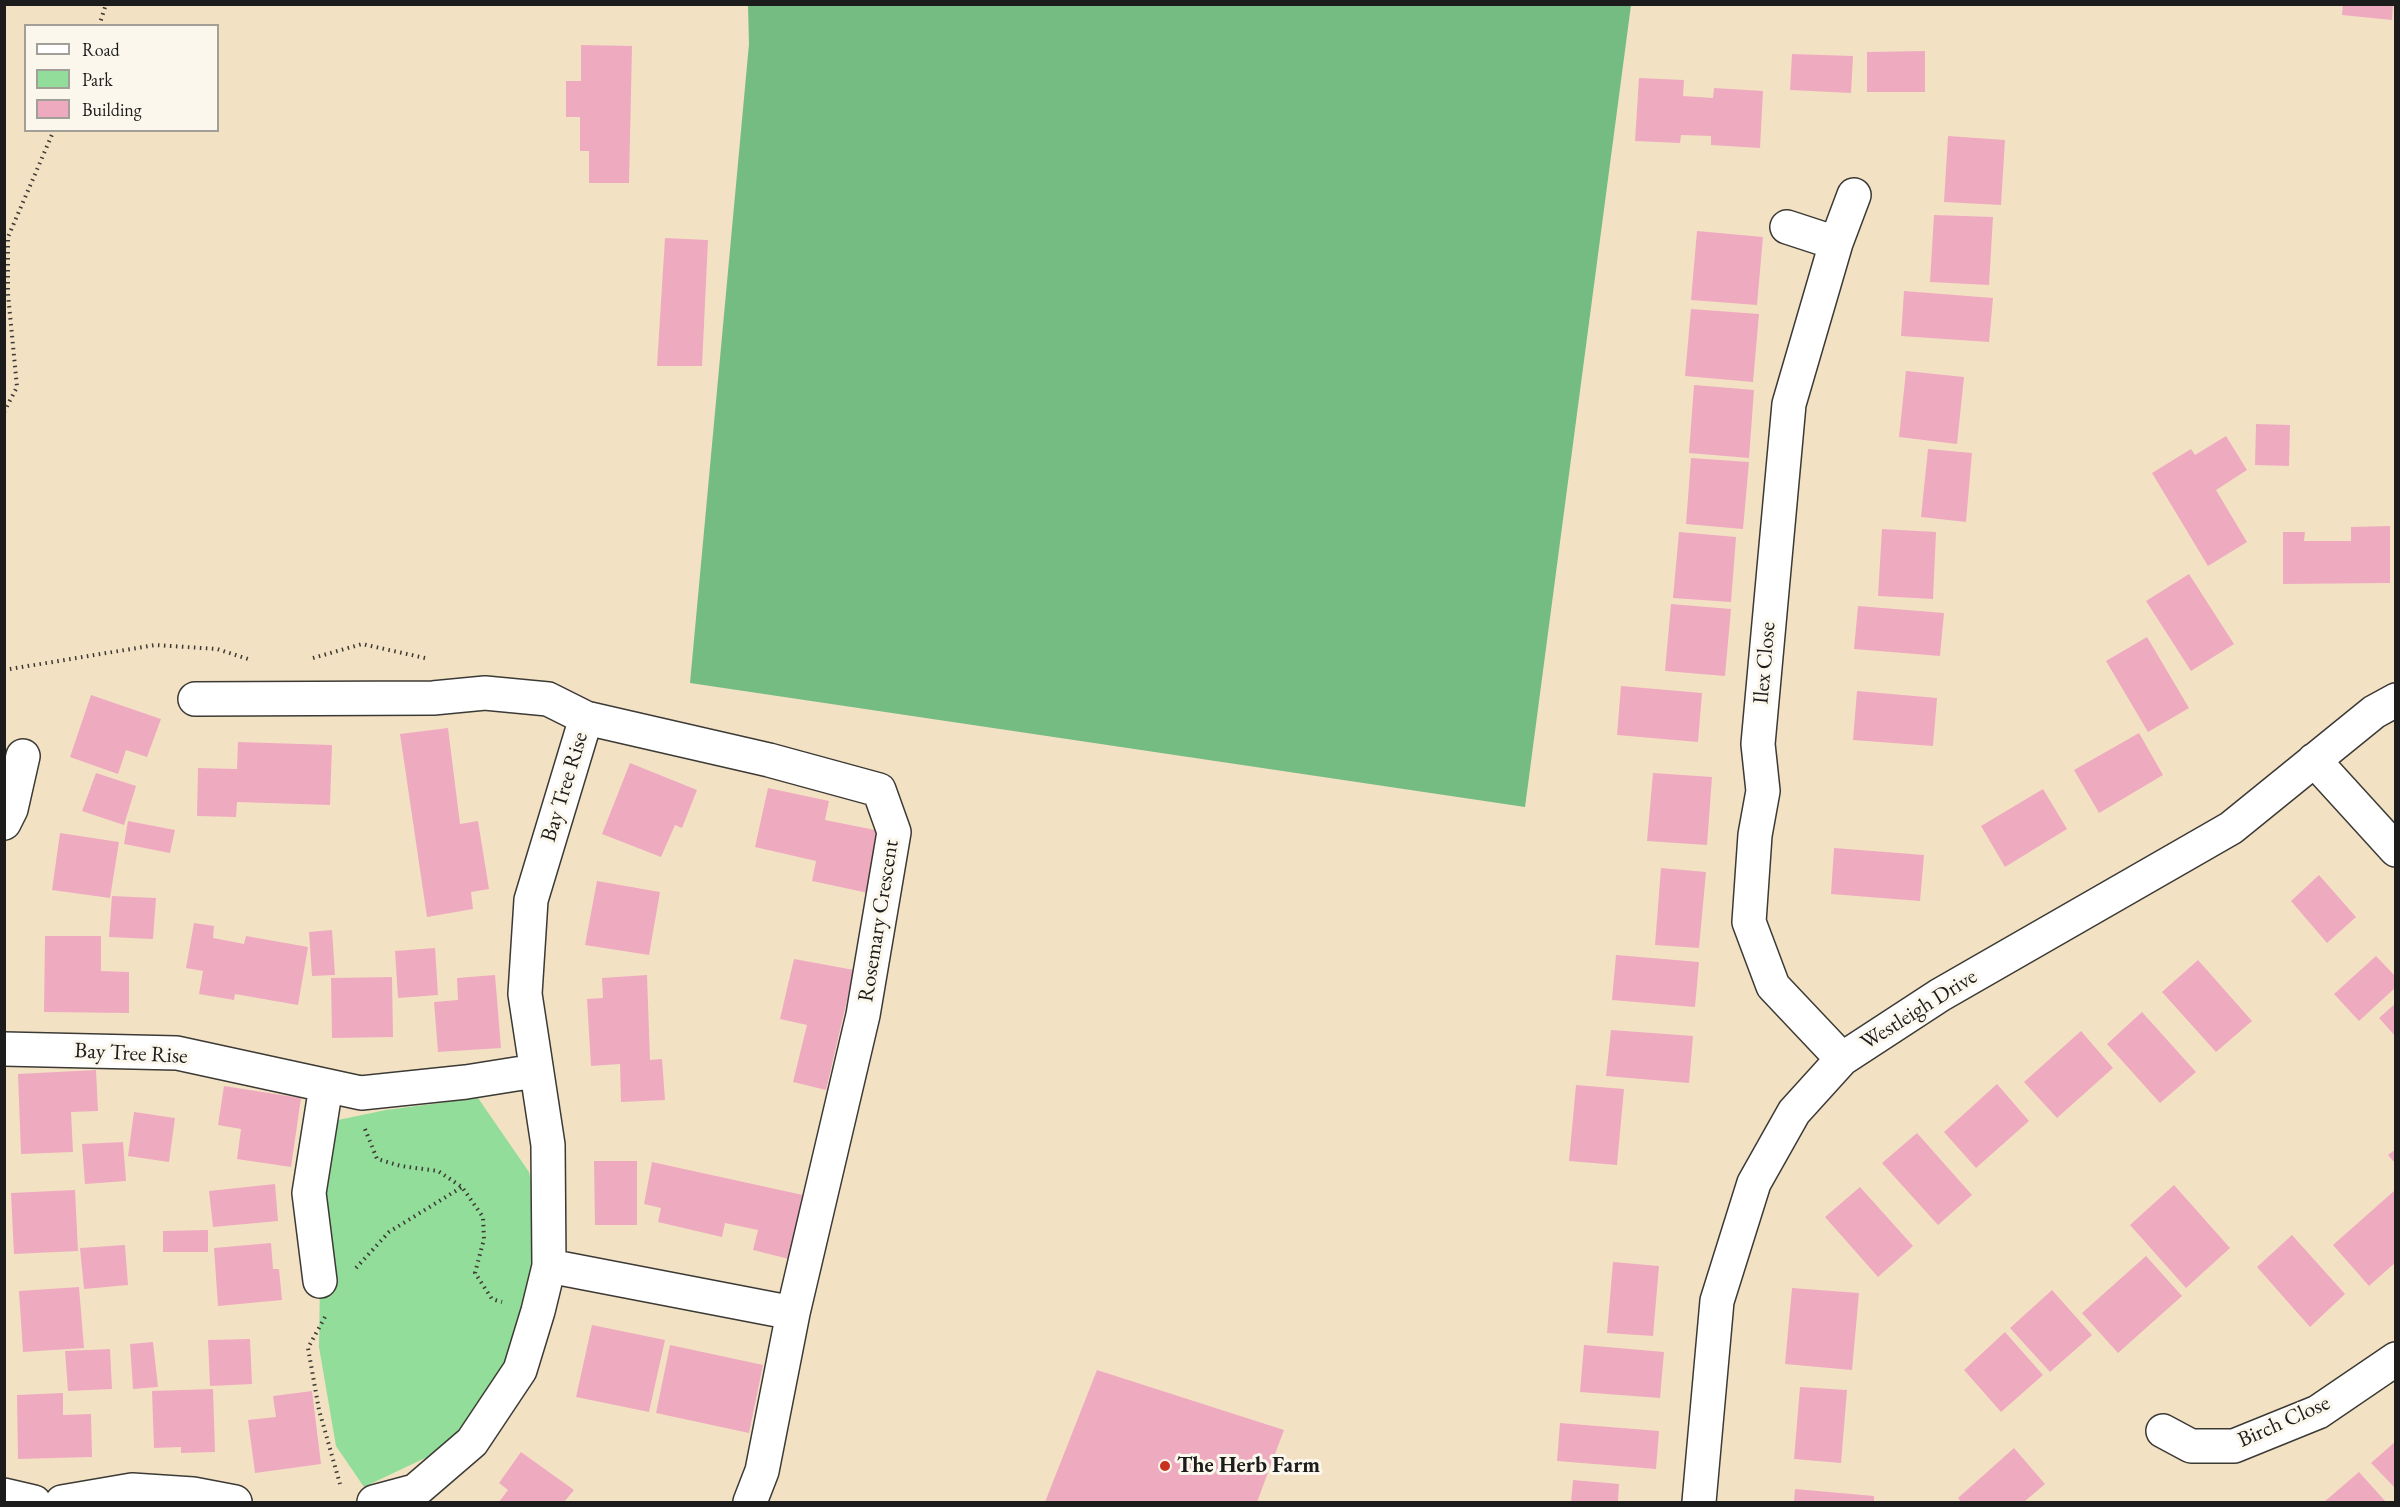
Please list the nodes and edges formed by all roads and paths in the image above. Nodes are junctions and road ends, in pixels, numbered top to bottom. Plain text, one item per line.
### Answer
1 (106, 4) edge
2 (100, 24) edge
3 (53, 132) edge
4 (1854, 195) dead end
5 (1787, 227) dead end
6 (1836, 243) junction
7 (4, 412) edge
8 (195, 699) dead end
9 (2396, 700) edge
10 (586, 718) junction
11 (23, 756) dead end
12 (2314, 760) junction
13 (4, 823) edge
14 (2396, 850) edge
15 (4, 1049) edge
16 (1842, 1059) junction
17 (536, 1071) junction
18 (326, 1086) junction
19 (361, 1093) junction
20 (462, 1187) junction
21 (549, 1266) junction
22 (335, 1278) joint
23 (538, 1311) junction
24 (793, 1312) junction
25 (325, 1316) dead end
26 (2396, 1359) edge
27 (2163, 1431) dead end
28 (342, 1491) dead end
29 (4, 1495) edge
30 (417, 1497) edge
31 (34, 1503) edge
32 (62, 1503) edge
33 (235, 1503) edge
34 (374, 1503) edge
35 (750, 1503) edge
36 (1699, 1503) edge

1 - 2 path
3 - 7 path
4 - 6 street, Ilex Close
5 - 6 street
6 - 16 street, Ilex Close
8 - 10 street, Bay Tree Rise
9 - 12 street, Westleigh Drive
10 - 17 street, Bay Tree Rise
10 - 24 street, Rosemary Crescent
11 - 13 street
12 - 14 street
12 - 16 street, Westleigh Drive
15 - 18 street, Bay Tree Rise
16 - 36 street, Westleigh Drive
17 - 19 street, Bay Tree Rise
17 - 21 street, Bay Tree Rise
18 - 19 street, Bay Tree Rise
18 - 22 street
19 - 20 path
20 - 22 path
20 - 23 path
21 - 23 street, Bay Tree Rise
21 - 24 street
23 - 30 street, Bay Tree Rise
24 - 35 street, Rosemary Crescent
25 - 28 path
26 - 27 street, Birch Close
29 - 31 street
30 - 34 street, Bay Tree Rise
32 - 33 street

